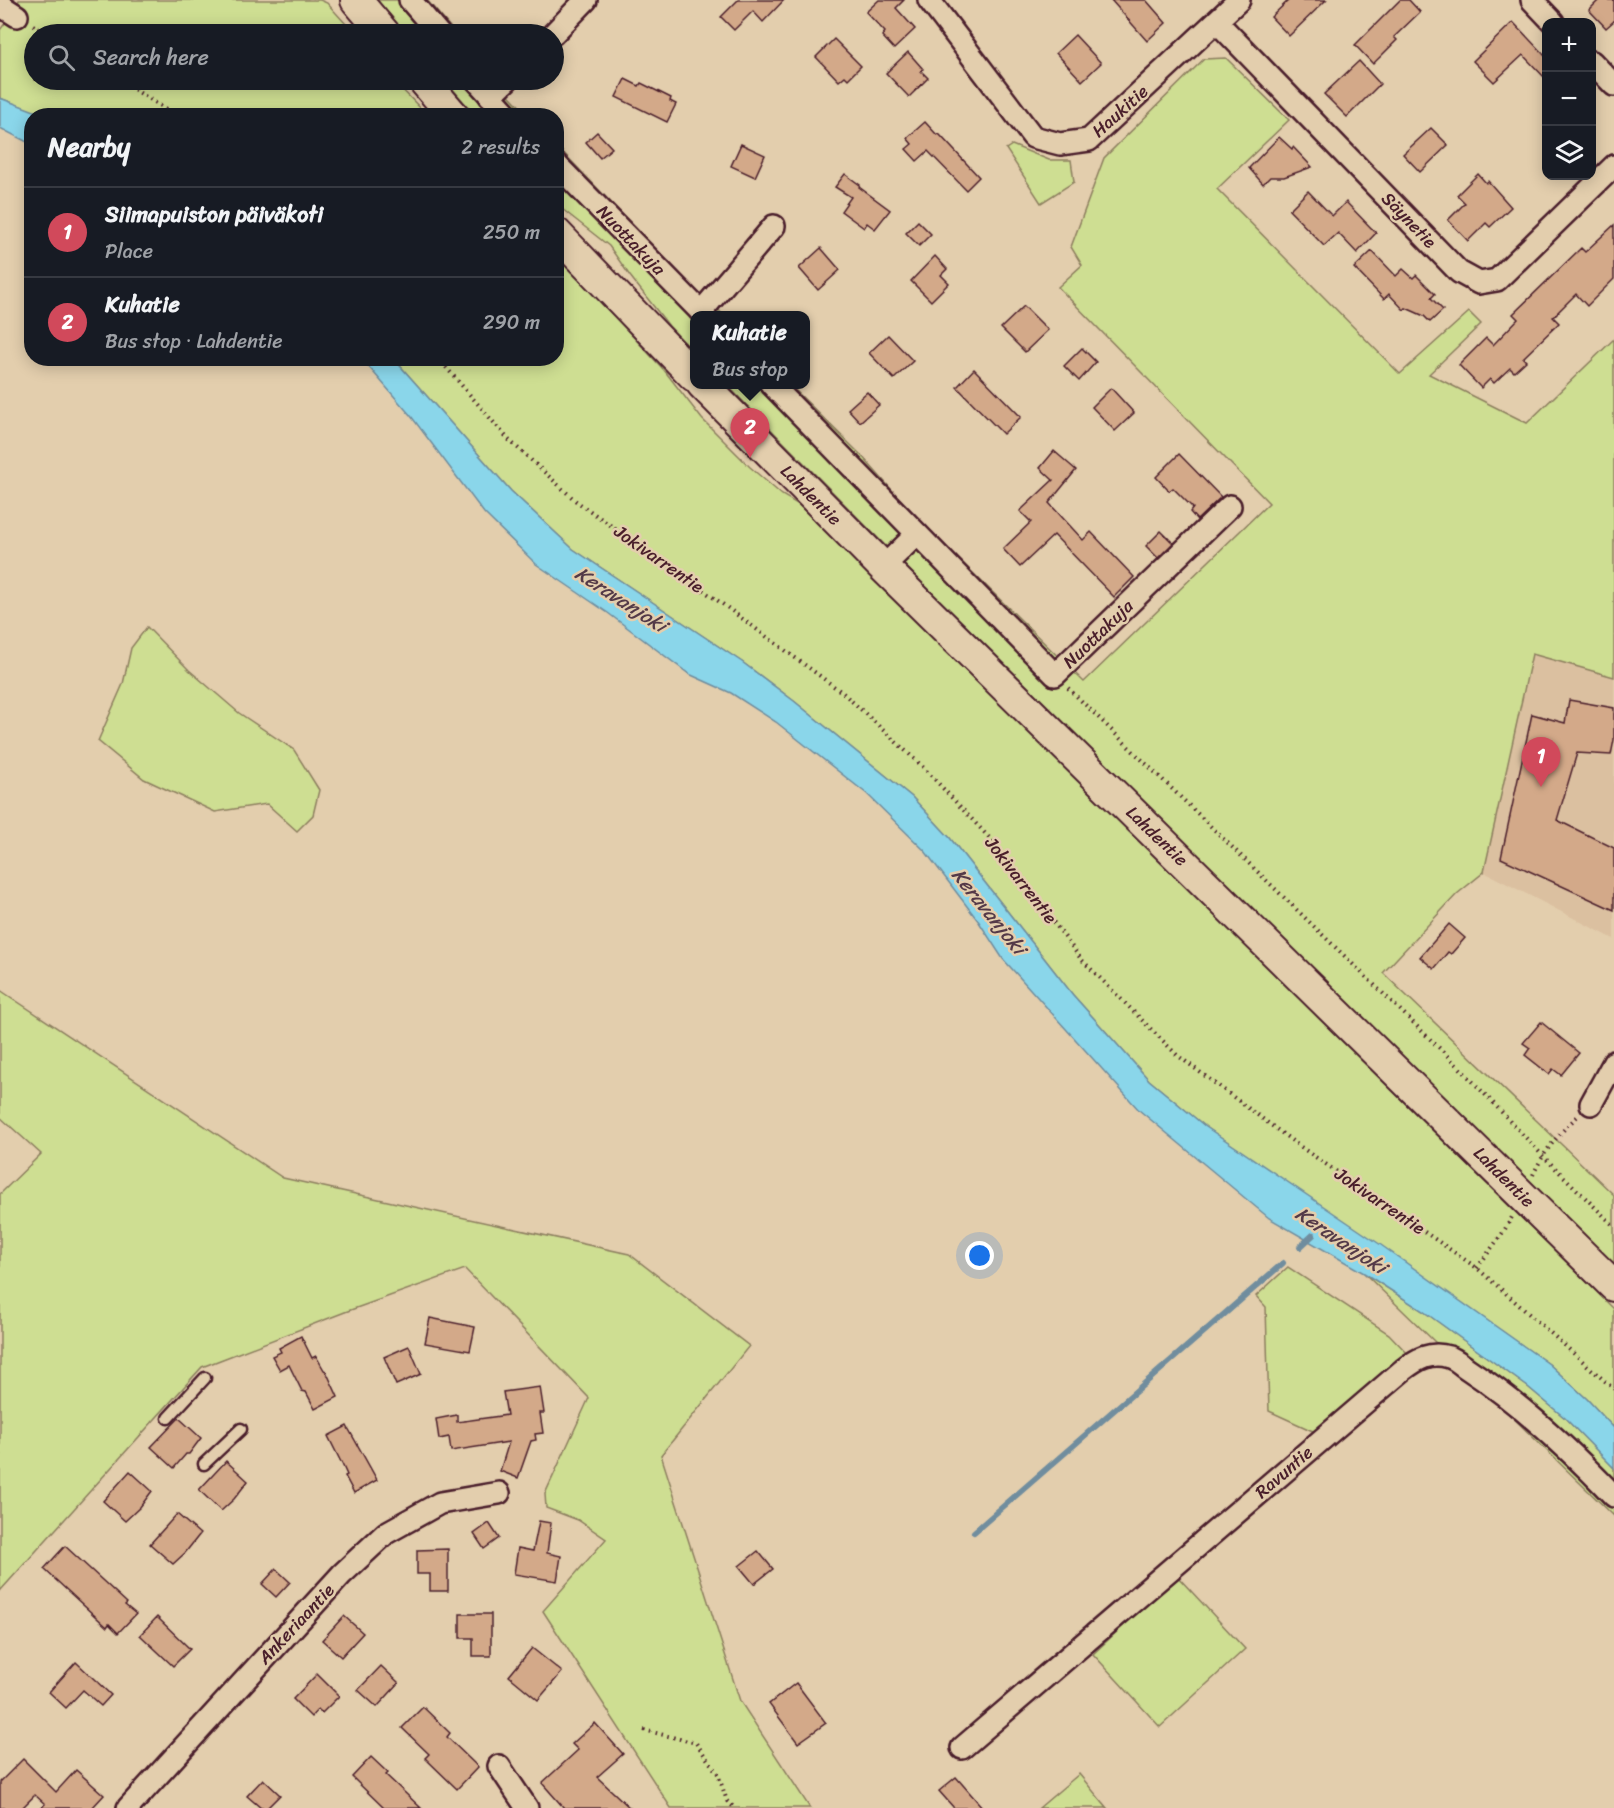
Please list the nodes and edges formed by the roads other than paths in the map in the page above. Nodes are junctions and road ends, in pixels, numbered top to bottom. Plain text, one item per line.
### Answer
1 (356, 0) edge
2 (410, 0) edge
3 (586, 0) edge
4 (929, 0) edge
5 (1239, 0) edge
6 (1532, 0) edge
7 (1550, 18) edge
8 (1217, 22) junction
9 (376, 24) edge
10 (430, 24) edge
11 (563, 24) edge
12 (1596, 66) edge
13 (1614, 85) edge
14 (432, 90) edge
15 (485, 90) edge
16 (496, 90) edge
17 (490, 96) junction
18 (447, 108) edge
19 (501, 108) edge
20 (1614, 166) edge
21 (564, 172) edge
22 (774, 226) dead end
23 (564, 240) edge
24 (700, 311) edge
25 (705, 311) edge
26 (690, 372) edge
27 (707, 389) edge
28 (776, 389) edge
29 (1230, 506) dead end
30 (917, 534) junction
31 (883, 567) junction
32 (1614, 1062) edge
33 (1591, 1104) road end
34 (1614, 1286) edge
35 (205, 1378) dead end
36 (168, 1418) dead end
37 (241, 1429) dead end
38 (204, 1464) dead end
39 (500, 1493) dead end
40 (1614, 1497) edge
41 (962, 1748) dead end
42 (500, 1766) dead end
43 (128, 1808) edge
44 (527, 1808) edge

1 - 9 main road
2 - 10 street
3 - 11 street
4 - 8 street, Haukitie
5 - 8 street, Haukitie
6 - 7 street
8 - 20 street, Säynetie
12 - 13 street
14 - 18 main road
15 - 17 street
16 - 17 street
17 - 19 street
21 - 24 street, Nuottakuja
22 - 25 street
23 - 26 main road
27 - 31 main road, Lahdentie
28 - 30 street, Nuottakuja
29 - 30 street, Nuottakuja
30 - 31 street
31 - 34 main road, Lahdentie
32 - 33 street
35 - 36 lane
37 - 38 lane
39 - 43 street, Ankeriaantie
40 - 41 street, Ravuntie
42 - 44 street

